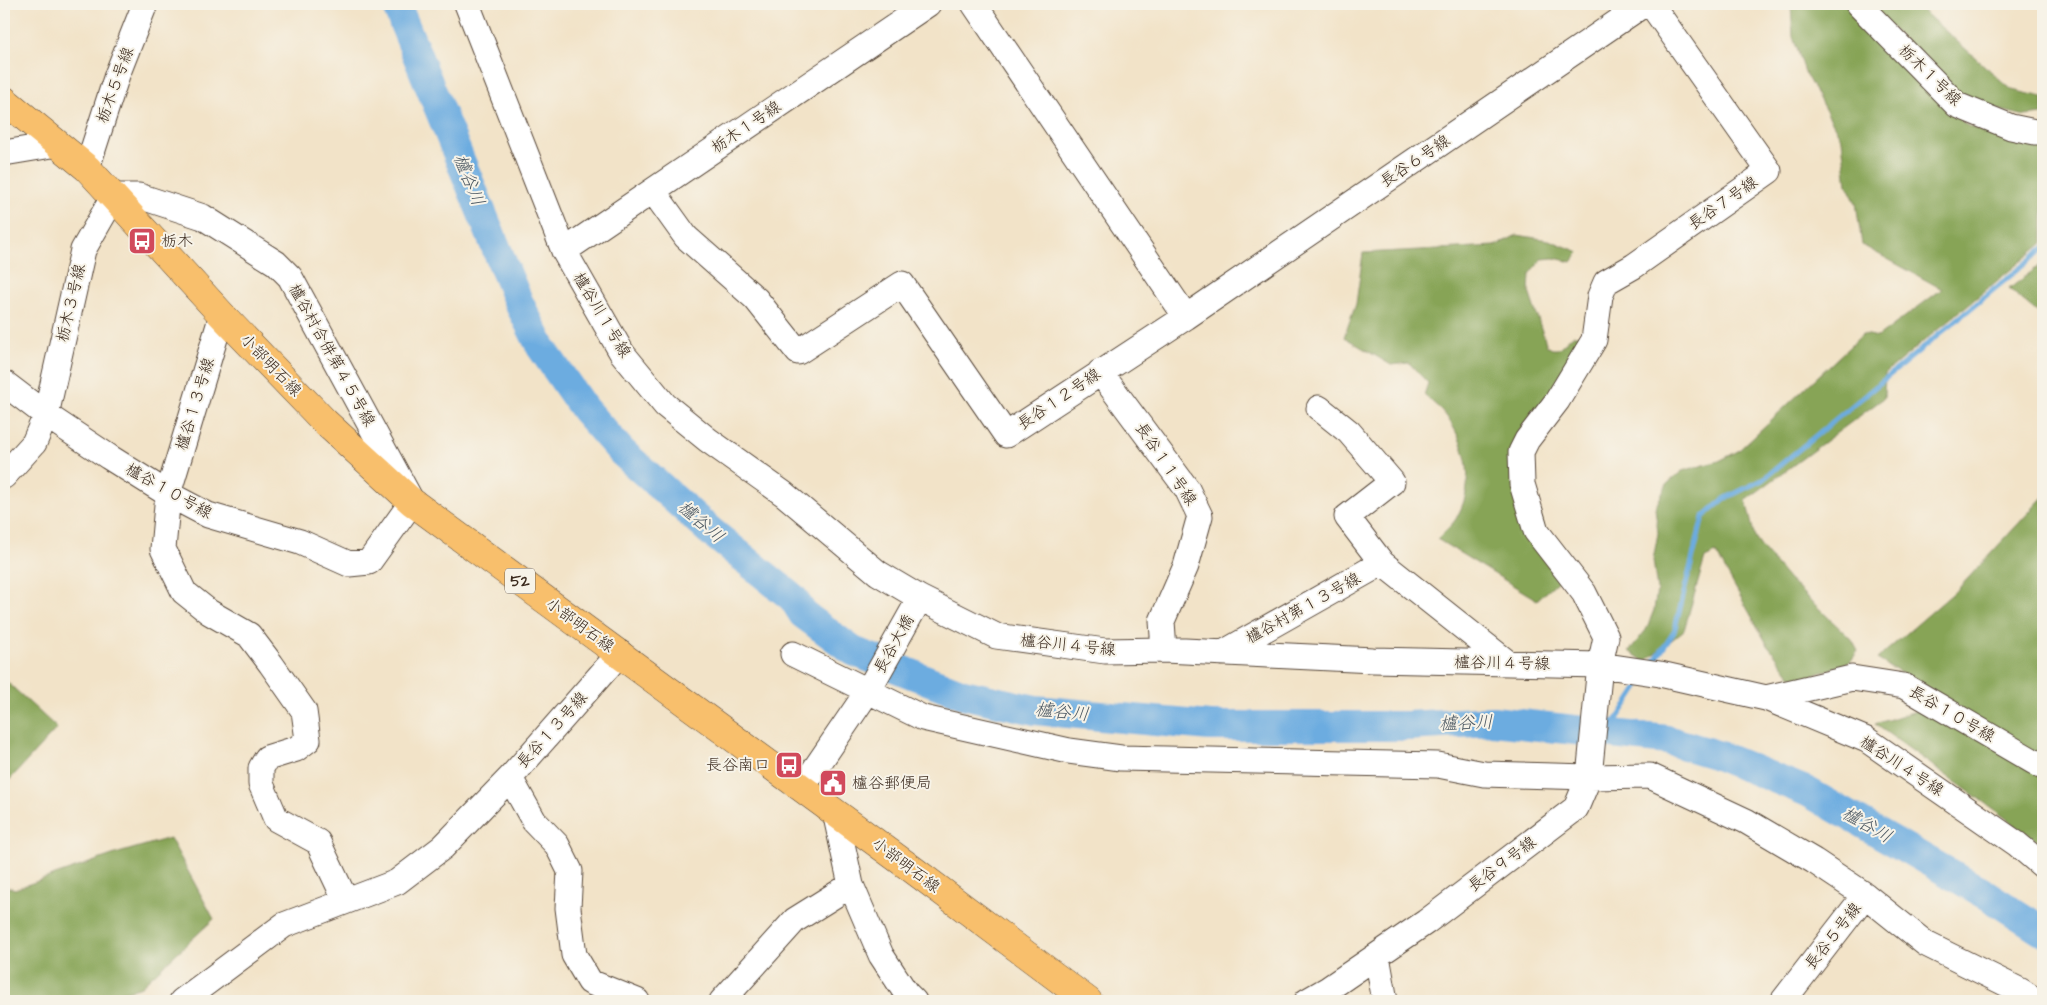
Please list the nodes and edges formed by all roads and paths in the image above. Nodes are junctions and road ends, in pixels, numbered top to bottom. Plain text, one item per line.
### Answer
1 (145, 4) edge
2 (467, 4) edge
3 (928, 4) edge
4 (974, 4) edge
5 (1644, 4) edge
6 (1652, 4) edge
7 (1858, 4) edge
8 (4, 100) edge
9 (2043, 132) edge
10 (58, 144) junction
11 (4, 153) edge
12 (87, 168) junction
13 (653, 191) junction
14 (114, 196) junction
15 (564, 251) junction
16 (222, 314) junction
17 (1186, 317) junction
18 (1594, 340) joint
19 (1100, 372) junction
20 (4, 383) edge
21 (1319, 408) dead end
22 (46, 416) junction
23 (4, 476) edge
24 (168, 494) junction
25 (412, 502) junction
26 (1382, 563) junction
27 (920, 598) junction
28 (1164, 650) junction
29 (1223, 653) junction
30 (620, 654) junction
31 (793, 654) dead end
32 (1508, 663) junction
33 (1600, 665) junction
34 (868, 691) junction
35 (1766, 698) junction
36 (2043, 767) edge
37 (1589, 777) junction
38 (510, 778) junction
39 (802, 788) junction
40 (835, 812) junction
41 (2043, 866) edge
42 (851, 885) junction
43 (1865, 895) junction
44 (346, 901) junction
45 (1377, 956) junction
46 (182, 1001) edge
47 (636, 1001) edge
48 (722, 1001) edge
49 (914, 1001) edge
50 (1088, 1001) edge
51 (1307, 1001) edge
52 (1385, 1001) edge
53 (1782, 1001) edge
54 (2036, 1001) edge

1 - 12 street, 栃木５号線
2 - 15 street, 櫨谷川１号線
3 - 13 street, 栃木１号線
4 - 17 street
5 - 17 street, 長谷６号線
6 - 18 street, 長谷７号線
7 - 9 street, 栃木１号線
8 - 10 main road, 小部明石線 / 52
10 - 11 street
10 - 12 main road, 小部明石線 / 52
12 - 14 main road, 小部明石線 / 52
13 - 15 street, 栃木１号線
13 - 19 street, 長谷１２号線
14 - 16 main road, 小部明石線 / 52
14 - 22 street, 栃木３号線
14 - 25 street, 櫨谷村合併第４５号線
15 - 27 street, 櫨谷川１号線
16 - 24 street, 櫨谷１３号線
16 - 25 main road, 小部明石線 / 52
17 - 19 street, 長谷１２号線
18 - 33 street, 長谷９号線
19 - 28 street, 長谷１１号線
20 - 22 street, 櫨谷１０号線
21 - 26 street
22 - 23 street, 栃木３号線
22 - 24 street, 櫨谷１０号線
24 - 25 street, 櫨谷１０号線
24 - 44 street, 櫨谷１３号線
25 - 30 main road, 小部明石線 / 52
26 - 29 street, 櫨谷村第１３号線
26 - 32 street
27 - 28 street, 櫨谷川４号線
27 - 34 street, 長谷大橋
28 - 29 street, 櫨谷川４号線
29 - 32 street, 櫨谷川４号線
30 - 38 street, 長谷１３号線
30 - 39 main road, 小部明石線 / 52
31 - 34 street
32 - 33 street, 櫨谷川４号線
33 - 35 street, 櫨谷川４号線
33 - 37 street, 長谷９号線
34 - 37 street
34 - 39 street, 長谷大橋
35 - 36 street, 長谷１０号線
35 - 41 street, 櫨谷川４号線
37 - 43 street
37 - 45 street, 長谷９号線
38 - 44 street
38 - 47 street, 長谷１３号線
39 - 40 main road, 小部明石線 / 52
40 - 42 street
40 - 50 main road, 小部明石線 / 52
42 - 48 street
42 - 49 street
43 - 53 street, 長谷５号線
43 - 54 street
44 - 46 street
45 - 51 street, 長谷９号線
45 - 52 street

